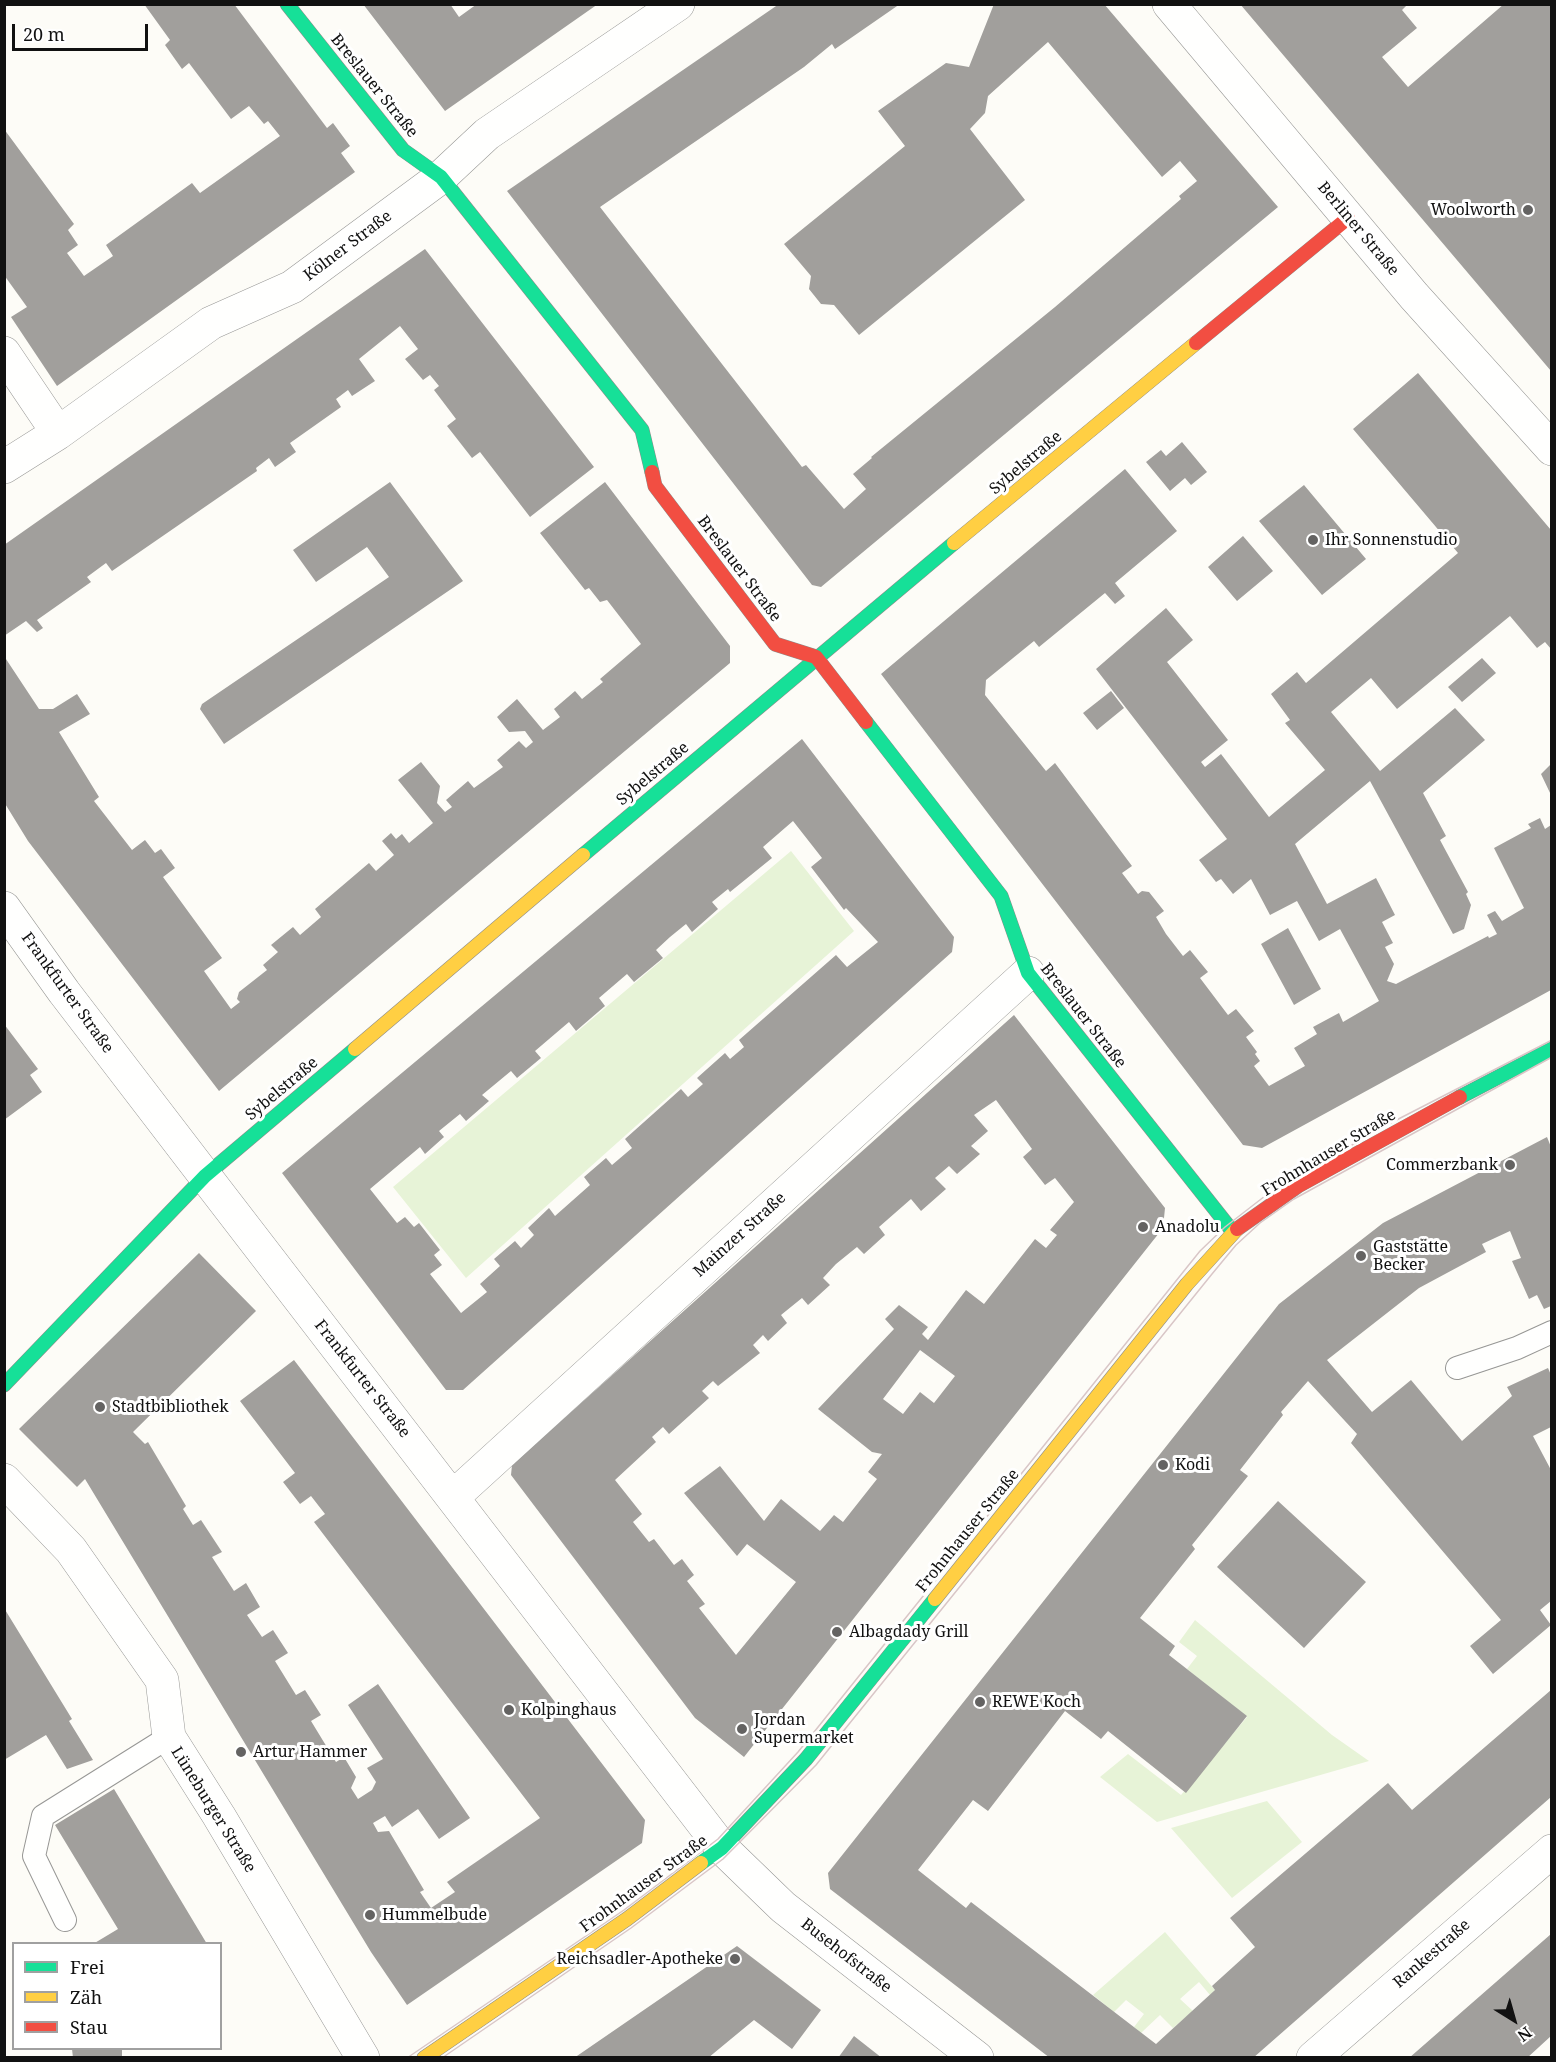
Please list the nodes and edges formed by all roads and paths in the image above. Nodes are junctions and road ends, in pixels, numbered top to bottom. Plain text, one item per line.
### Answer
1 (286, 4) edge
2 (678, 4) edge
3 (1169, 4) edge
4 (441, 177) junction
5 (1348, 218) junction
6 (4, 353) edge
7 (58, 433) junction
8 (1551, 449) edge
9 (4, 466) edge
10 (816, 657) junction
11 (4, 908) edge
12 (1028, 973) junction
13 (1550, 1054) edge
14 (205, 1176) junction
15 (1233, 1232) junction
16 (1551, 1332) edge
17 (1457, 1368) dead end
18 (4, 1385) edge
19 (4, 1480) edge
20 (453, 1497) junction
21 (169, 1737) junction
22 (722, 1848) junction
23 (1551, 1851) edge
24 (65, 1920) dead end
25 (363, 2058) edge
26 (424, 2058) edge
27 (977, 2058) edge
28 (1312, 2058) edge

1 - 4 street, Breslauer Straße
2 - 4 street, Kölner Straße
3 - 5 street, Berliner Straße
4 - 7 street, Kölner Straße
4 - 10 street, Breslauer Straße
5 - 8 street, Berliner Straße
5 - 10 street, Sybelstraße
6 - 7 street
7 - 9 street, Kölner Straße
10 - 12 street, Breslauer Straße
10 - 14 street, Sybelstraße
11 - 14 street, Frankfurter Straße
12 - 15 street, Breslauer Straße
12 - 20 street, Mainzer Straße
13 - 15 street, Frohnhauser Straße
14 - 18 street, Sybelstraße
14 - 20 street, Frankfurter Straße
15 - 22 street, Frohnhauser Straße
16 - 17 lane
19 - 21 street, Lüneburger Straße
20 - 22 street, Frankfurter Straße
21 - 24 lane
21 - 25 street, Lüneburger Straße
22 - 26 street, Frohnhauser Straße
22 - 27 street, Busehofstraße
23 - 28 street, Rankestraße

